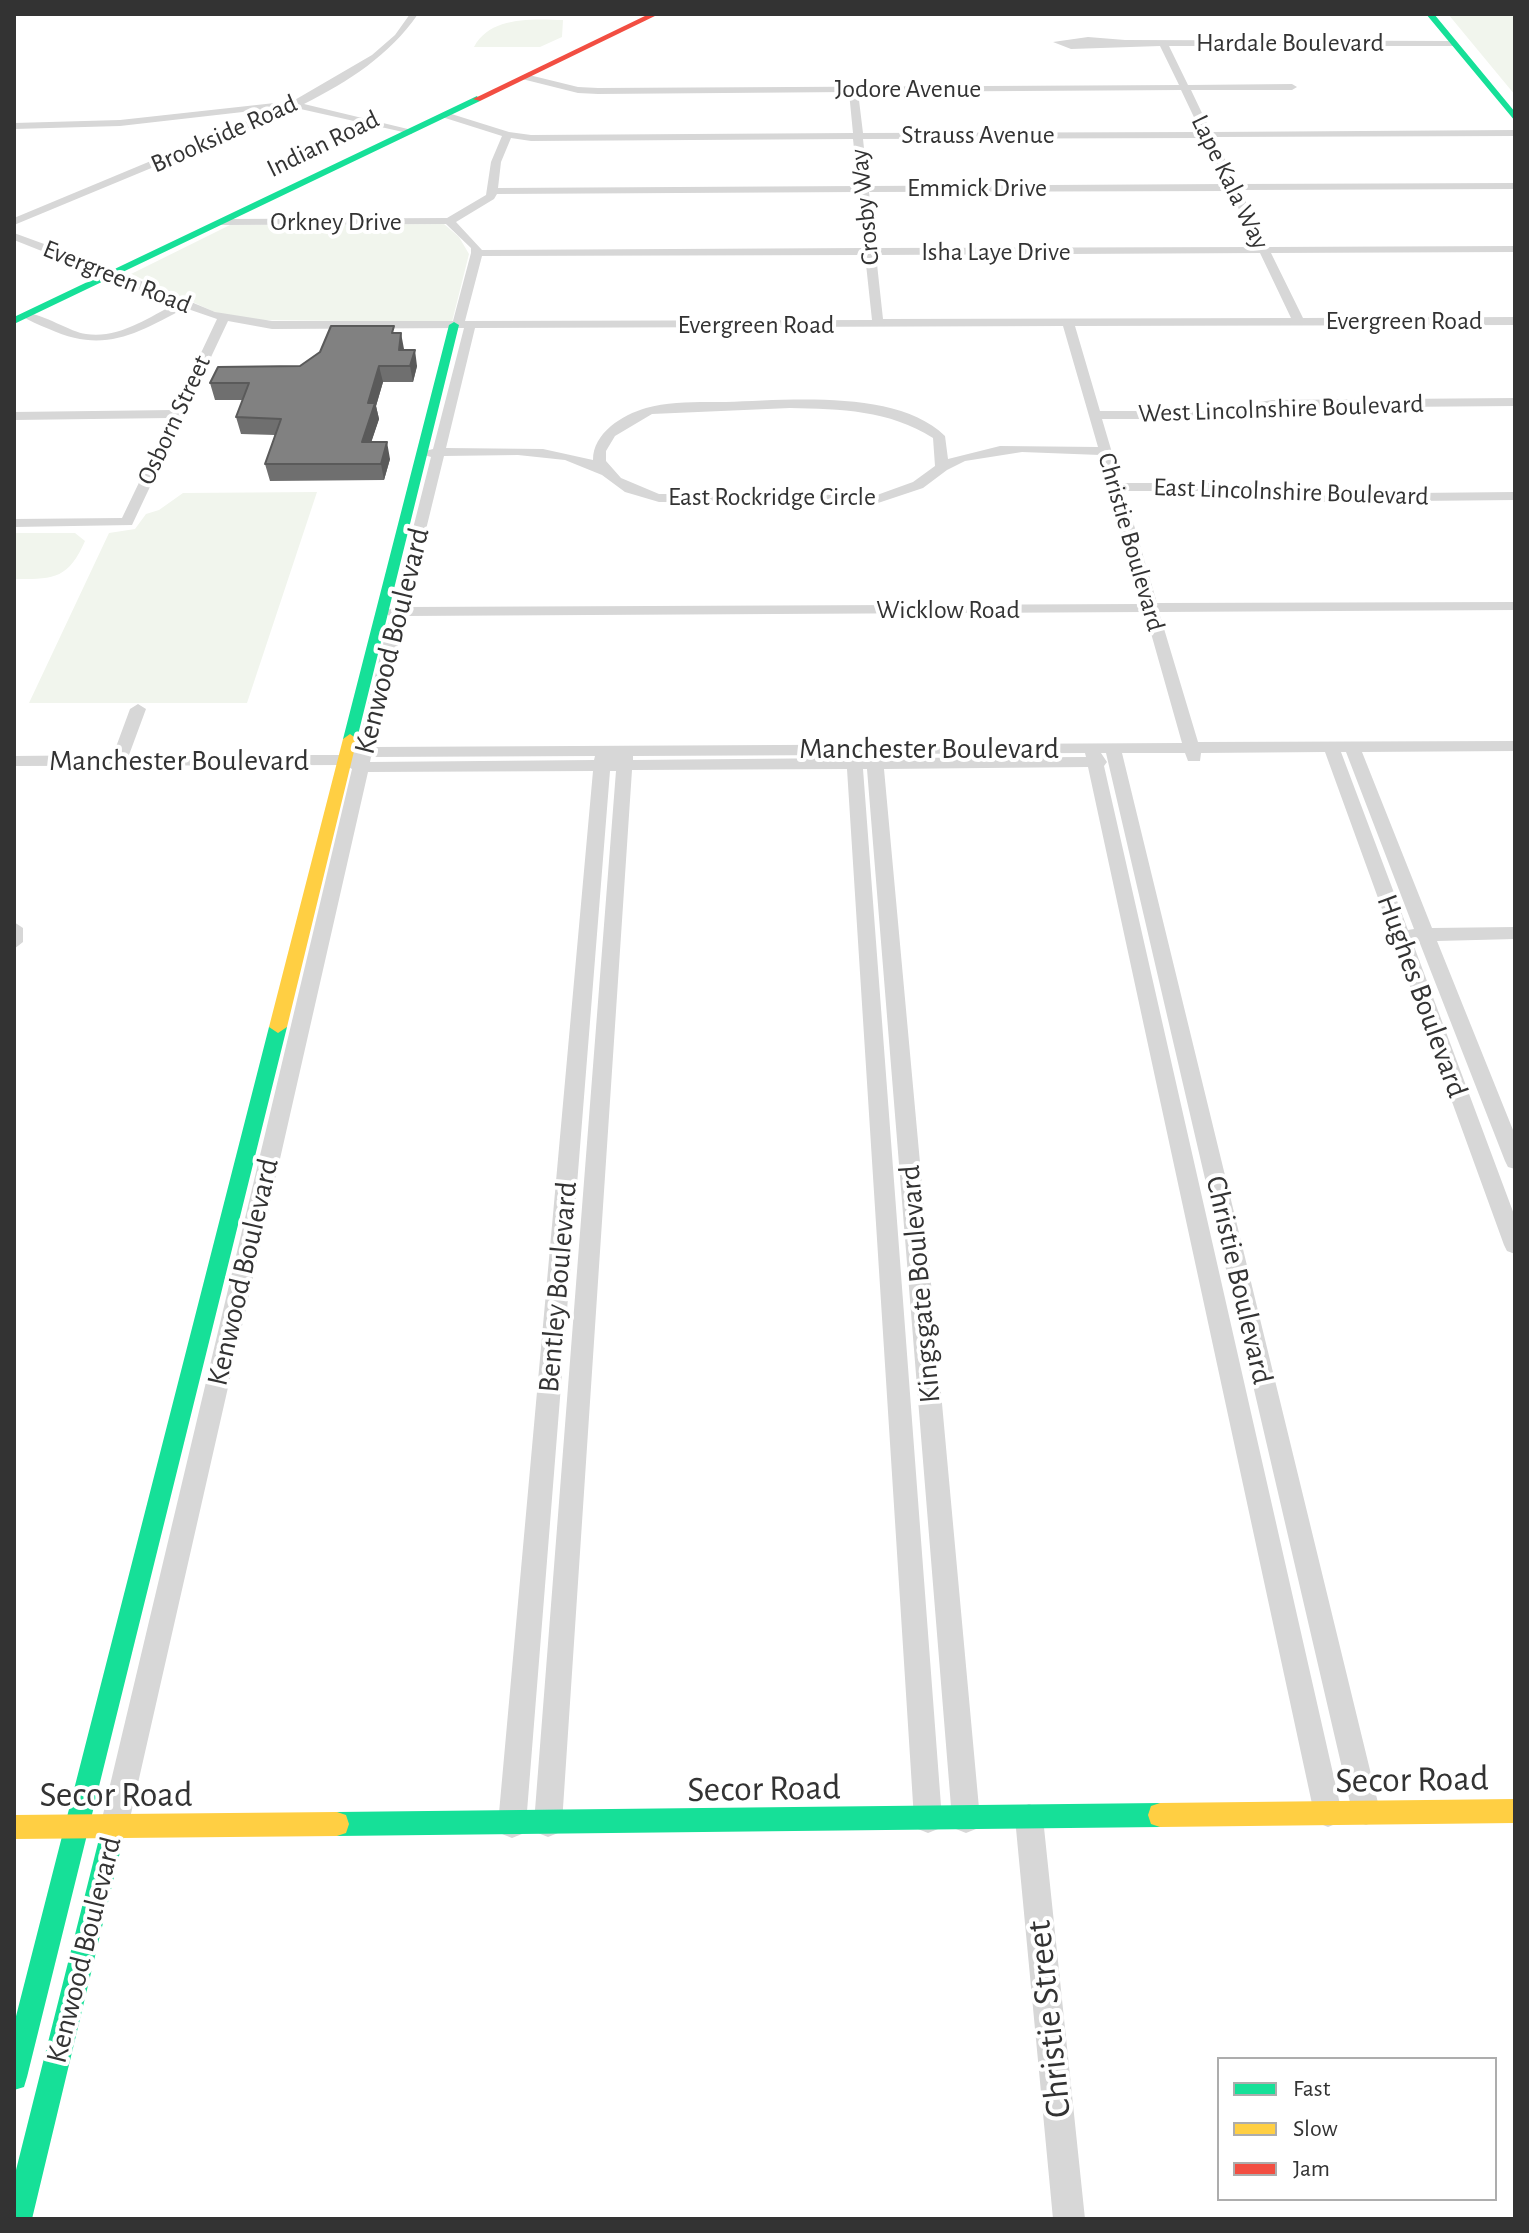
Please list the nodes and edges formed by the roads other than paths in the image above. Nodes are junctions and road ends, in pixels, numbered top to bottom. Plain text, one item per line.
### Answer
1 (414, 14) edge
2 (655, 14) edge
3 (1430, 14) edge
4 (1125, 43) junction
5 (1163, 43) junction
6 (1455, 44) junction
7 (525, 77) junction
8 (1185, 87) junction
9 (1292, 87) dead end
10 (853, 90) junction
11 (293, 104) junction
12 (445, 115) junction
13 (1515, 118) edge
14 (14, 126) edge
15 (409, 132) junction
16 (1515, 133) edge
17 (508, 135) junction
18 (1207, 135) junction
19 (858, 136) junction
20 (1515, 186) edge
21 (1234, 187) junction
22 (864, 189) junction
23 (493, 191) junction
24 (449, 221) junction
25 (14, 222) edge
26 (222, 222) junction
27 (14, 236) edge
28 (1515, 249) edge
29 (1263, 250) junction
30 (870, 252) junction
31 (477, 253) junction
32 (113, 273) junction
33 (183, 304) junction
34 (21, 318) edge
35 (223, 319) junction
36 (1515, 321) edge
37 (1068, 322) junction
38 (1299, 322) junction
39 (878, 324) junction
40 (461, 326) junction
41 (1515, 402) edge
42 (176, 414) junction
43 (1095, 415) junction
44 (14, 416) edge
45 (948, 443) junction
46 (588, 447) junction
47 (1007, 450) junction
48 (1105, 451) junction
49 (430, 453) junction
50 (538, 453) junction
51 (942, 467) junction
52 (605, 472) junction
53 (1115, 487) junction
54 (1515, 496) edge
55 (14, 523) edge
56 (1515, 606) edge
57 (1151, 608) junction
58 (390, 612) junction
59 (138, 709) dead end
60 (1515, 746) edge
61 (1355, 753) junction
62 (1193, 754) junction
63 (1333, 754) junction
64 (1104, 755) junction
65 (865, 756) junction
66 (614, 758) junction
67 (1515, 759) edge
68 (356, 760) junction
69 (14, 761) edge
70 (119, 761) junction
71 (14, 928) edge
72 (1515, 933) edge
73 (1426, 934) junction
74 (1398, 935) junction
75 (14, 942) edge
76 (1515, 1161) edge
77 (1515, 1245) edge
78 (1366, 1811) junction
79 (1515, 1811) edge
80 (1328, 1813) junction
81 (1029, 1818) junction
82 (928, 1819) junction
83 (966, 1819) junction
84 (548, 1823) junction
85 (512, 1824) junction
86 (14, 1827) edge
87 (79, 1827) junction
88 (114, 1827) junction
89 (14, 2077) edge
90 (18, 2219) edge
91 (1069, 2219) edge

1 - 11 street, Brookside Road
2 - 7 street, Indian Road
3 - 6 street
4 - 4 street, Hardale Boulevard
4 - 5 street, Hardale Boulevard
5 - 6 street, Hardale Boulevard
5 - 8 street, Lape Kala Way
6 - 13 street
7 - 10 street, Jodore Avenue
7 - 12 street, Indian Road
8 - 9 street, Jodore Avenue
8 - 10 street, Jodore Avenue
8 - 18 street, Lape Kala Way
10 - 19 street, Crosby Way
11 - 14 street
11 - 15 street
11 - 25 street, Brookside Road
12 - 15 street, Indian Road
12 - 17 street, Strauss Avenue
15 - 26 street, Indian Road
16 - 18 street, Strauss Avenue
17 - 19 street, Strauss Avenue
17 - 23 street
18 - 19 street, Strauss Avenue
18 - 21 street, Lape Kala Way
19 - 22 street, Crosby Way
20 - 21 street, Emmick Drive
21 - 22 street, Emmick Drive
21 - 29 street, Lape Kala Way
22 - 23 street, Emmick Drive
22 - 30 street, Crosby Way
23 - 24 street
24 - 26 street, Orkney Drive
24 - 31 street
26 - 32 street, Indian Road
27 - 32 street, Evergreen Road
28 - 29 street, Isha Laye Drive
29 - 30 street, Isha Laye Drive
29 - 38 street, Lape Kala Way
30 - 31 street, Isha Laye Drive
30 - 39 street, Crosby Way
31 - 40 street, Kenwood Boulevard
32 - 33 street, Evergreen Road
32 - 34 street, Indian Road
33 - 34 street
33 - 35 street, Evergreen Road
35 - 40 street, Evergreen Road
35 - 42 street, Osborn Street
36 - 38 street, Evergreen Road
37 - 38 street, Evergreen Road
37 - 39 street, Evergreen Road
37 - 43 street, Christie Boulevard
39 - 40 street, Evergreen Road
40 - 49 street, Kenwood Boulevard
41 - 43 street, West Lincolnshire Boulevard
42 - 44 street
42 - 55 street, Osborn Street
43 - 48 street, Christie Boulevard
45 - 46 street
45 - 47 street
45 - 51 street
46 - 50 street
46 - 52 street
47 - 48 street
47 - 51 street, East Rockridge Circle
48 - 53 street, Christie Boulevard
49 - 50 street
49 - 58 street, Kenwood Boulevard
50 - 52 street, East Rockridge Circle
51 - 52 street, East Rockridge Circle
53 - 54 street, East Lincolnshire Boulevard
53 - 57 street, Christie Boulevard
56 - 57 street, Wicklow Road
57 - 58 street, Wicklow Road
57 - 62 street, Christie Boulevard
58 - 68 street, Kenwood Boulevard
59 - 70 street
60 - 61 street, Manchester Boulevard
61 - 63 street, Manchester Boulevard
61 - 67 street, Manchester Boulevard
61 - 73 street, Hughes Boulevard
62 - 63 street, Manchester Boulevard
62 - 64 street, Manchester Boulevard
63 - 74 street, Hughes Boulevard
64 - 65 street, Manchester Boulevard
64 - 78 street, Christie Boulevard
64 - 80 street, Christie Boulevard
65 - 66 street, Manchester Boulevard
65 - 82 street, Kingsgate Boulevard
65 - 83 street, Kingsgate Boulevard
66 - 68 street, Manchester Boulevard
66 - 84 street, Bentley Boulevard
66 - 85 street, Bentley Boulevard
68 - 70 street, Manchester Boulevard
68 - 87 street, Kenwood Boulevard
68 - 88 street, Kenwood Boulevard
69 - 70 street, Manchester Boulevard
71 - 75 street
72 - 73 street
73 - 74 street
73 - 76 street, Hughes Boulevard
74 - 77 street, Hughes Boulevard
78 - 79 street, Secor Road
78 - 80 street, Secor Road
80 - 81 street, Secor Road
81 - 83 street, Secor Road
81 - 91 street, Christie Street
82 - 83 street, Secor Road
82 - 84 street, Secor Road
84 - 85 street, Secor Road
85 - 88 street, Secor Road
86 - 87 street, Secor Road
87 - 88 street, Secor Road
87 - 89 street, Kenwood Boulevard
88 - 90 street, Kenwood Boulevard

